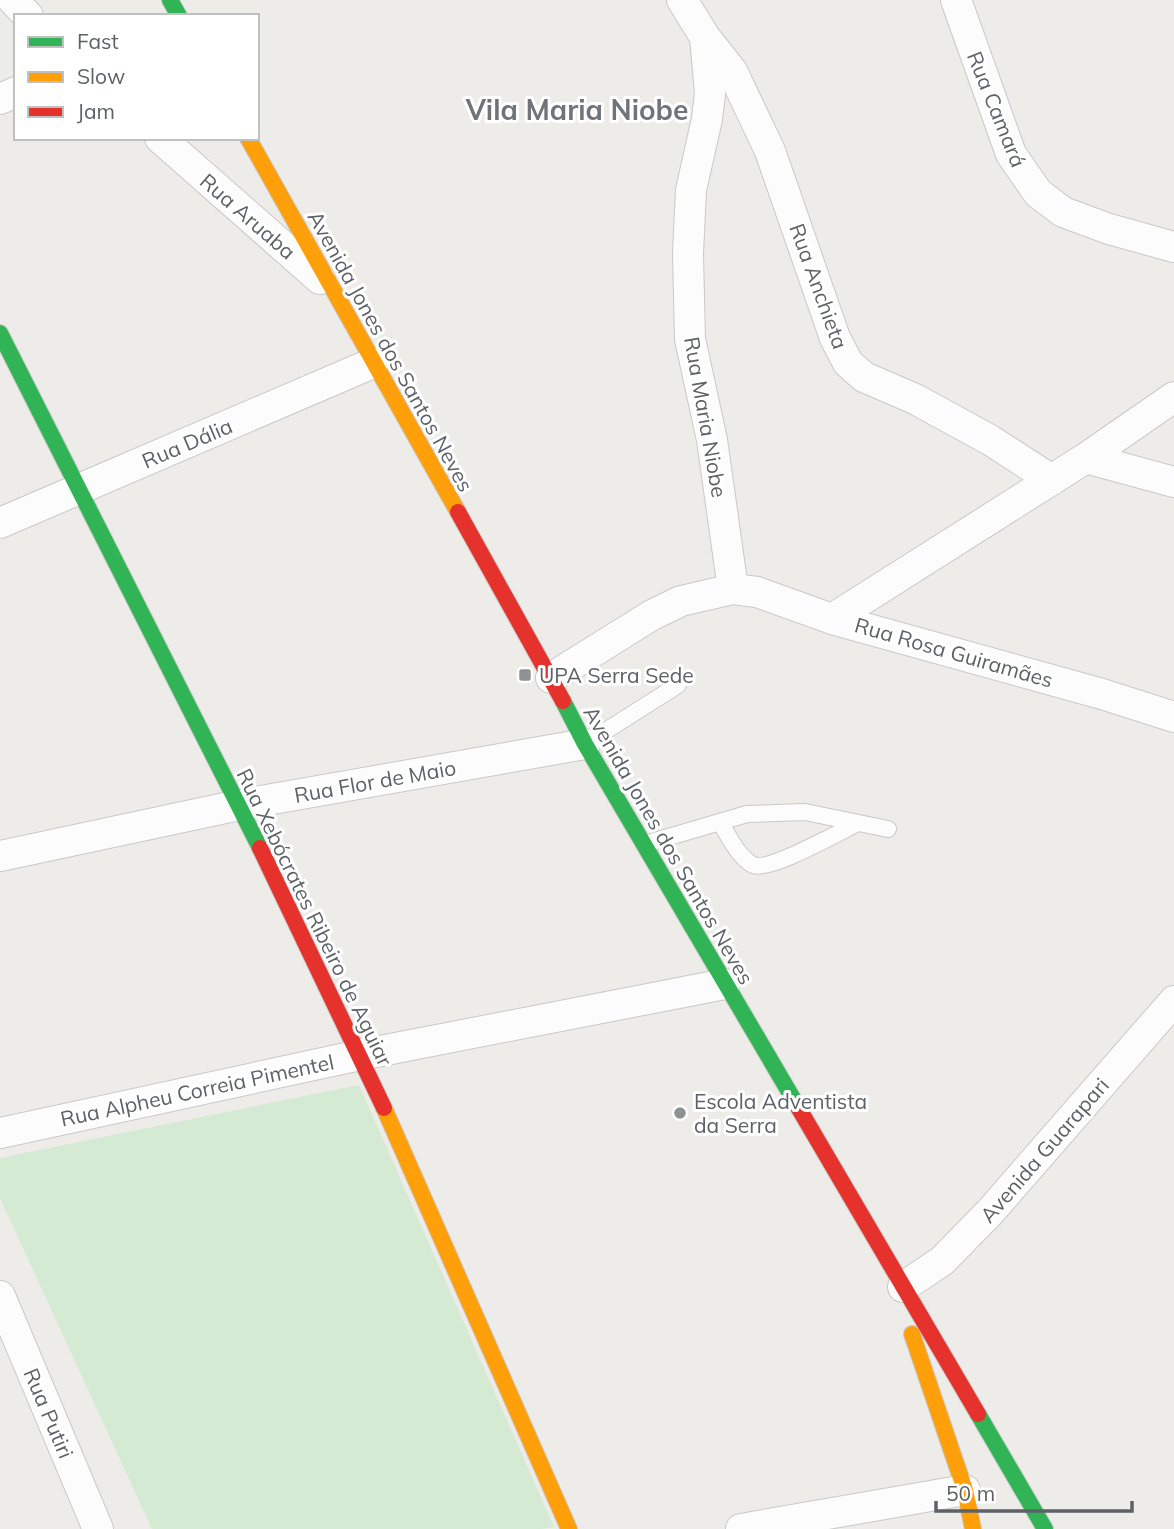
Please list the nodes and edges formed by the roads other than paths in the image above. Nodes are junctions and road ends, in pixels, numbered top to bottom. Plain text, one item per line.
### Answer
1 (13, 0) edge
2 (682, 0) edge
3 (956, 0) edge
4 (26, 14) edge
5 (705, 37) junction
6 (162, 140) edge
7 (249, 140) edge
8 (1174, 247) edge
9 (336, 294) junction
10 (0, 333) edge
11 (373, 363) junction
12 (1174, 397) edge
13 (1086, 458) junction
14 (1052, 480) junction
15 (1174, 482) edge
16 (77, 490) junction
17 (0, 523) edge
18 (733, 589) junction
19 (832, 618) junction
20 (551, 678) junction
21 (678, 685) dead end
22 (1174, 717) edge
23 (585, 744) junction
24 (239, 805) junction
25 (720, 822) junction
26 (858, 823) junction
27 (888, 829) dead end
28 (644, 845) junction
29 (0, 856) edge
30 (725, 984) junction
31 (1174, 1001) edge
32 (360, 1055) junction
33 (0, 1133) edge
34 (903, 1287) junction
35 (0, 1296) edge
36 (1021, 1486) junction
37 (982, 1487) junction
38 (99, 1529) edge
39 (569, 1529) edge
40 (741, 1529) edge
41 (974, 1529) edge
42 (1045, 1529) edge

1 - 4 street
2 - 5 street, Rua Maria Niobe
3 - 8 street, Rua Camará
5 - 14 street, Rua Anchieta
5 - 18 street, Rua Maria Niobe
6 - 9 street, Rua Aruaba
7 - 9 street, Avenida Jones dos Santos Neves
9 - 11 street, Avenida Jones dos Santos Neves
10 - 16 street, Rua Xebócrates Ribeiro de Aguiar
11 - 16 street, Rua Dália
11 - 20 street, Avenida Jones dos Santos Neves
12 - 13 street
13 - 14 street
13 - 15 street
14 - 19 street
16 - 17 street, Rua Dália
16 - 24 street, Rua Xebócrates Ribeiro de Aguiar
18 - 19 street, Rua Rosa Guiramães
18 - 20 street
19 - 22 street, Rua Rosa Guiramães
20 - 23 street, Avenida Jones dos Santos Neves
21 - 23 lane
23 - 24 street, Rua Flor de Maio
23 - 28 street, Avenida Jones dos Santos Neves
24 - 29 street, Rua Flor de Maio
24 - 32 street, Rua Xebócrates Ribeiro de Aguiar
25 - 26 lane
25 - 26 lane
25 - 28 lane
26 - 27 lane
28 - 30 street, Avenida Jones dos Santos Neves
30 - 32 street, Rua Alpheu Correia Pimentel
30 - 34 street, Avenida Jones dos Santos Neves
31 - 34 street, Avenida Guarapari
32 - 33 street, Rua Alpheu Correia Pimentel
32 - 39 street, Rua Xebócrates Ribeiro de Aguiar
34 - 36 street, Avenida Jones dos Santos Neves
34 - 37 street
35 - 38 street, Rua Putiri
36 - 37 street
36 - 42 street, Avenida Jones dos Santos Neves
37 - 40 street
37 - 41 street

